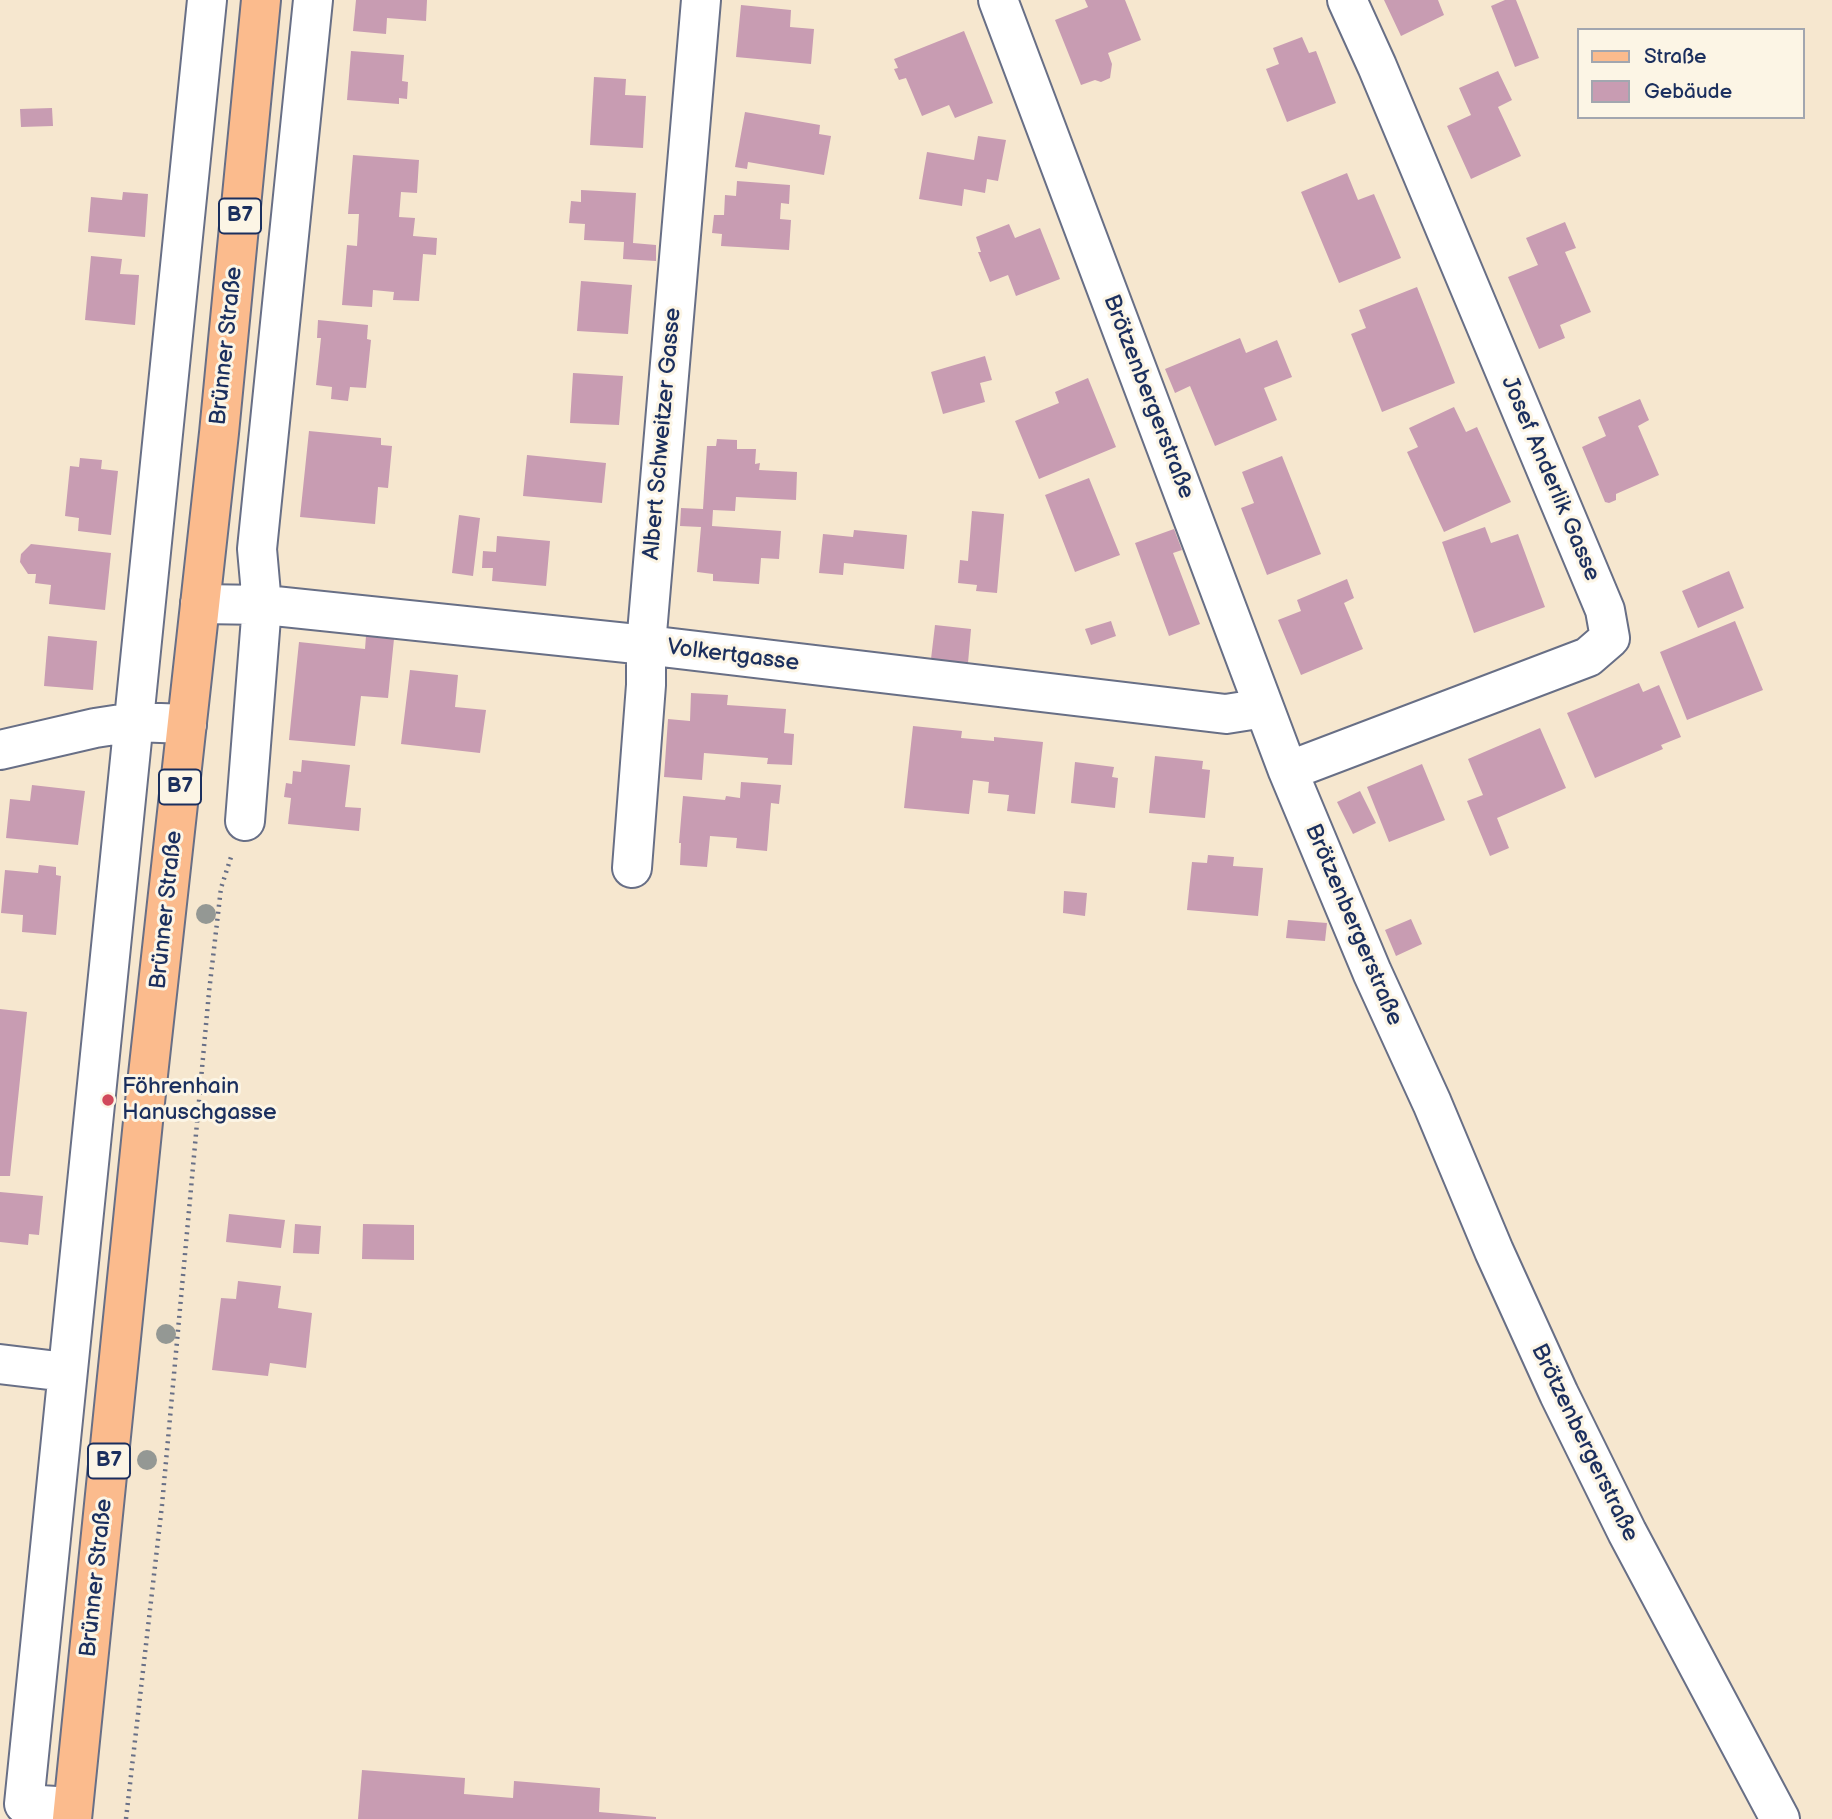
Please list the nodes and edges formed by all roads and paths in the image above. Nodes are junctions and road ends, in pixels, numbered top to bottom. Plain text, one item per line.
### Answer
1 (207, 0) edge
2 (261, 0) edge
3 (313, 0) edge
4 (701, 0) edge
5 (998, 0) edge
6 (1347, 0) edge
7 (200, 604) junction
8 (262, 605) junction
9 (646, 645) junction
10 (1264, 708) junction
11 (134, 722) junction
12 (187, 724) junction
13 (0, 750) edge
14 (1288, 771) junction
15 (245, 821) joint
16 (632, 868) dead end
17 (0, 1364) edge
18 (66, 1372) junction
19 (72, 1813) edge
20 (126, 1819) edge
21 (1780, 1819) edge

1 - 11 street
2 - 7 main road, Brünner Straße / B7
3 - 8 street
4 - 9 street, Albert Schweitzer Gasse
5 - 10 street, Brötzenbergerstraße
6 - 14 street, Josef Anderlik Gasse
7 - 8 street, Volkertgasse
7 - 12 main road, Brünner Straße / B7
8 - 9 street, Volkertgasse
8 - 15 street
9 - 10 street, Volkertgasse
9 - 16 street, Albert Schweitzer Gasse
10 - 14 street, Brötzenbergerstraße
11 - 12 street
11 - 13 street
11 - 18 street
12 - 19 main road, Brünner Straße / B7
14 - 21 street, Brötzenbergerstraße
15 - 20 path
17 - 18 street
18 - 19 street

